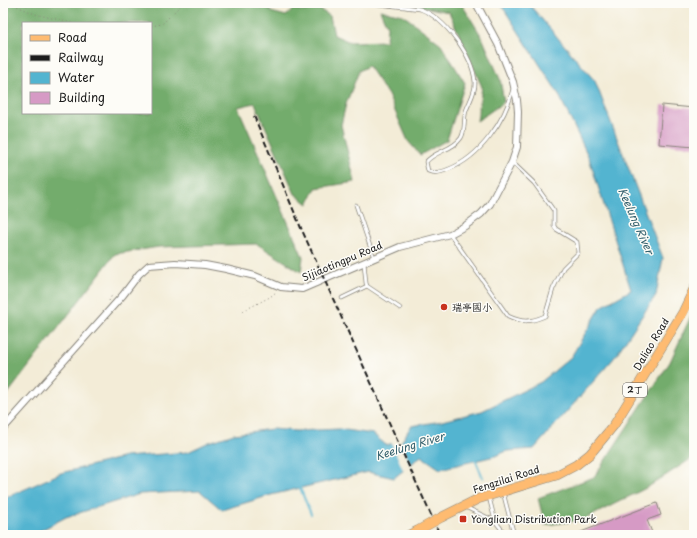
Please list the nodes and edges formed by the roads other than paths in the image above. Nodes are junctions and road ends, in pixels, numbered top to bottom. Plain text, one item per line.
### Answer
1 (368, 3) edge
2 (476, 3) edge
3 (514, 86) junction
4 (512, 162) junction
5 (356, 206) dead end
6 (450, 234) junction
7 (374, 258) junction
8 (364, 262) junction
9 (367, 286) junction
10 (694, 289) edge
11 (342, 298) dead end
12 (400, 308) dead end
13 (3, 429) edge
14 (557, 475) joint
15 (503, 490) junction
16 (488, 495) junction
17 (464, 506) junction
18 (495, 521) junction
19 (413, 533) edge
20 (506, 535) edge
21 (514, 535) edge

1 - 3 lane
2 - 3 street, Sijiaotingpu Road
3 - 4 street, Sijiaotingpu Road
4 - 6 street, Sijiaotingpu Road
4 - 6 lane
5 - 7 lane
6 - 7 street, Sijiaotingpu Road
7 - 8 street, Sijiaotingpu Road
8 - 9 lane
8 - 13 street, Sijiaotingpu Road
9 - 11 lane
9 - 12 lane
10 - 14 main road, Daliao Road / 2丁
14 - 15 main road, Fengzilai Road / 2丁
15 - 16 main road, Fengzilai Road / 2丁
15 - 21 lane
16 - 17 main road, Fengzilai Road / 2丁
16 - 18 lane
17 - 18 lane
17 - 19 main road, Fengzilai Road / 2丁, bridge
18 - 20 lane

